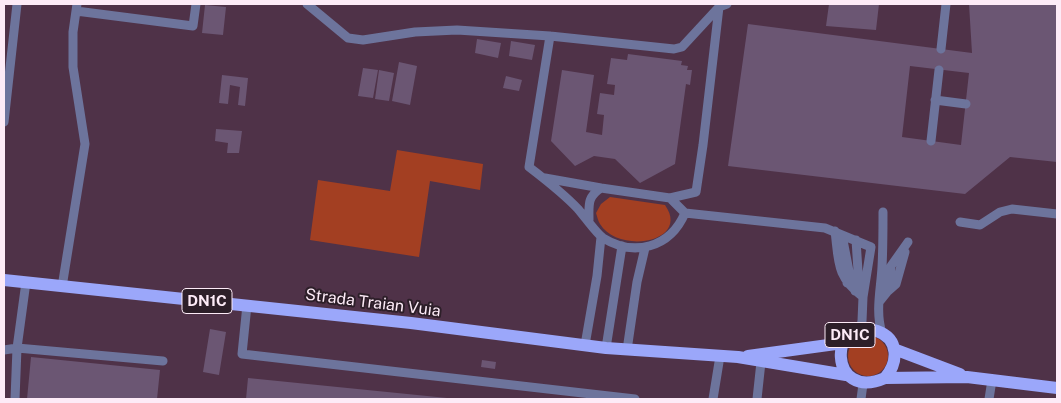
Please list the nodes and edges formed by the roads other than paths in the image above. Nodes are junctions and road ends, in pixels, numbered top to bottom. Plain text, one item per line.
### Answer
1 (17, 4) edge
2 (196, 4) edge
3 (307, 4) edge
4 (946, 4) edge
5 (723, 5) edge
6 (76, 7) edge
7 (550, 36) junction
8 (941, 49) dead end
9 (939, 70) dead end
10 (935, 100) junction
11 (966, 104) dead end
12 (4, 122) edge
13 (931, 141) dead end
14 (543, 177) junction
15 (601, 188) junction
16 (670, 198) junction
17 (884, 212) dead end
18 (685, 213) junction
19 (1057, 214) edge
20 (589, 220) junction
21 (960, 222) dead end
22 (838, 233) junction
23 (601, 237) junction
24 (856, 240) junction
25 (908, 242) dead end
26 (622, 246) junction
27 (645, 248) junction
28 (4, 280) edge
29 (26, 282) junction
30 (62, 287) junction
31 (859, 294) junction
32 (880, 302) junction
33 (247, 305) junction
34 (860, 330) junction
35 (882, 332) junction
36 (843, 343) junction
37 (585, 346) junction
38 (17, 348) junction
39 (606, 348) junction
40 (894, 349) junction
41 (4, 350) edge
42 (627, 350) junction
43 (720, 356) junction
44 (738, 357) junction
45 (163, 361) dead end
46 (761, 362) junction
47 (846, 374) junction
48 (968, 377) junction
49 (885, 378) junction
50 (992, 380) junction
51 (862, 384) junction
52 (1057, 388) edge
53 (15, 399) edge
54 (635, 399) edge
55 (713, 399) edge
56 (757, 399) edge
57 (861, 399) edge
58 (989, 399) edge

1 - 12 lane
2 - 6 lane
3 - 7 lane
4 - 8 lane
5 - 7 lane
5 - 16 lane
6 - 30 lane
7 - 14 lane
9 - 10 lane
10 - 11 lane
10 - 13 lane
14 - 15 lane
14 - 20 lane
15 - 16 lane
15 - 20 lane
16 - 18 lane
17 - 32 lane
18 - 22 lane
18 - 27 lane
19 - 21 lane
20 - 23 lane
22 - 24 lane
22 - 31 lane
23 - 26 lane
23 - 37 lane
24 - 31 lane
24 - 31 lane
25 - 32 lane
26 - 27 lane
26 - 39 lane
27 - 42 lane
28 - 29 main road, Strada Traian Vuia / DN1C
29 - 30 main road, Strada Traian Vuia / DN1C
29 - 38 lane
30 - 33 main road, Strada Traian Vuia / DN1C
31 - 34 lane
32 - 35 lane
33 - 37 main road, Strada Traian Vuia / DN1C
33 - 54 lane
34 - 35 main road, DN1C
34 - 36 main road, Strada Traian Vuia / DN1C
35 - 40 main road, DN1C
36 - 44 main road, Strada Traian Vuia / DN1C
36 - 47 main road, DN1C
37 - 39 main road, Strada Traian Vuia / DN1C
38 - 41 lane
38 - 45 lane
38 - 53 lane
39 - 42 main road, Strada Traian Vuia / DN1C
40 - 48 main road, DN1C
40 - 49 main road, DN1C
42 - 43 main road, Strada Traian Vuia / DN1C
43 - 44 main road, Strada Traian Vuia / DN1C
43 - 55 lane
44 - 46 main road, Strada Traian Vuia / DN1C
46 - 47 main road, Strada Traian Vuia / DN1C
46 - 56 lane
47 - 51 main road, Strada Traian Vuia / DN1C
48 - 49 main road, DN1C
48 - 50 main road, DN1C
49 - 51 main road, DN1C
50 - 52 main road, DN1C
50 - 58 lane
51 - 57 lane

